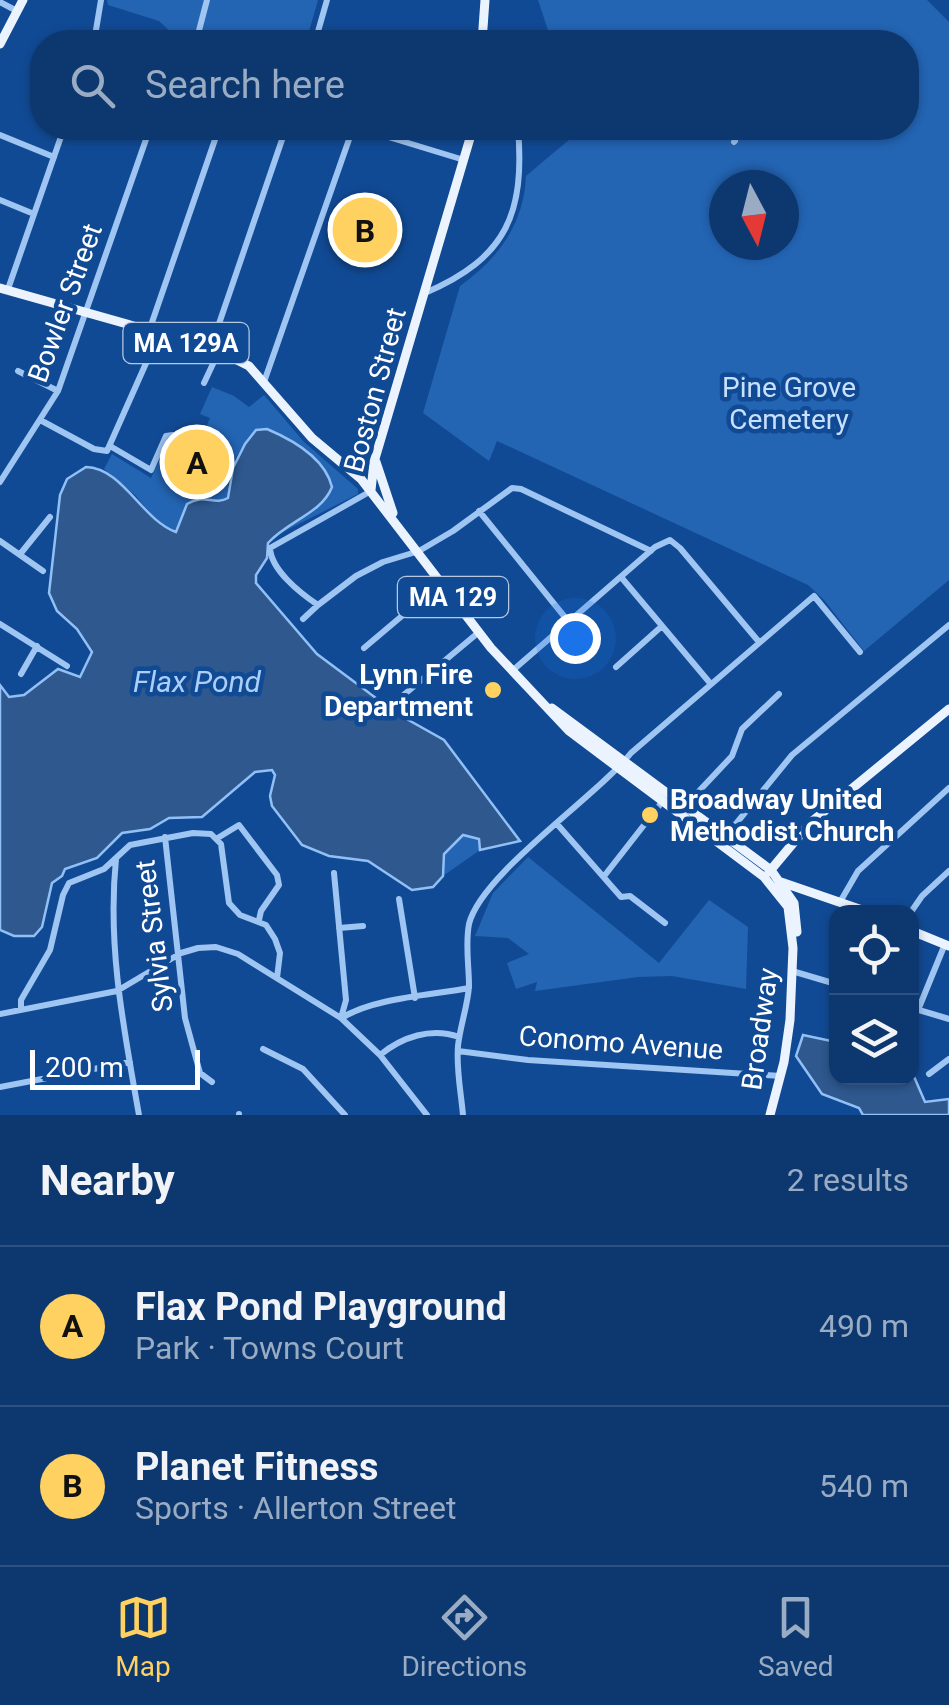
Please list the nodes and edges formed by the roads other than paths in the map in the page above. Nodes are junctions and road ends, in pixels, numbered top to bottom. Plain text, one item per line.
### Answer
1 (23, 0) edge
2 (101, 0) edge
3 (206, 0) edge
4 (327, 0) edge
5 (486, 0) edge
6 (0, 2) edge
7 (18, 11) junction
8 (96, 30) edge
9 (199, 30) edge
10 (318, 30) edge
11 (483, 30) edge
12 (0, 44) edge
13 (0, 135) edge
14 (60, 140) edge
15 (146, 140) edge
16 (215, 140) edge
17 (282, 140) edge
18 (352, 140) edge
19 (396, 140) edge
20 (470, 140) edge
21 (518, 140) edge
22 (54, 158) junction
23 (464, 160) junction
24 (0, 200) edge
25 (34, 214) junction
26 (4, 288) edge
27 (424, 293) junction
28 (87, 312) junction
29 (154, 333) junction
30 (214, 352) junction
31 (18, 371) dead end
32 (264, 382) junction
33 (204, 384) dead end
34 (58, 391) junction
35 (42, 421) junction
36 (194, 443) dead end
37 (110, 446) junction
38 (376, 459) junction
39 (0, 482) edge
40 (371, 491) junction
41 (479, 510) junction
42 (50, 518) dead end
43 (396, 522) junction
44 (0, 541) edge
45 (419, 551) junction
46 (651, 551) junction
47 (22, 553) junction
48 (43, 571) dead end
49 (621, 577) junction
50 (442, 582) junction
51 (318, 605) junction
52 (303, 619) dead end
53 (568, 621) junction
54 (0, 624) edge
55 (949, 625) edge
56 (662, 626) junction
57 (479, 632) junction
58 (759, 642) junction
59 (37, 646) junction
60 (364, 648) dead end
61 (860, 652) dead end
62 (66, 666) dead end
63 (616, 667) dead end
64 (512, 671) junction
65 (21, 674) dead end
66 (710, 684) junction
67 (779, 694) dead end
68 (394, 704) dead end
69 (949, 710) edge
70 (622, 764) junction
71 (949, 788) edge
72 (662, 802) junction
73 (685, 806) junction
74 (557, 824) junction
75 (165, 837) junction
76 (216, 839) junction
77 (722, 841) junction
78 (116, 858) junction
79 (101, 870) junction
80 (949, 872) edge
81 (334, 873) dead end
82 (767, 874) junction
83 (605, 875) junction
84 (114, 882) junction
85 (782, 882) junction
86 (805, 890) junction
87 (399, 899) dead end
88 (840, 902) junction
89 (848, 905) edge
90 (915, 905) edge
91 (259, 920) junction
92 (665, 924) dead end
93 (363, 926) dead end
94 (339, 928) junction
95 (797, 932) junction
96 (919, 934) edge
97 (947, 945) edge
98 (793, 948) junction
99 (176, 955) junction
100 (792, 970) junction
101 (277, 978) junction
102 (829, 982) edge
103 (469, 988) junction
104 (118, 991) junction
105 (415, 998) junction
106 (919, 1001) edge
107 (20, 1010) junction
108 (919, 1010) edge
109 (0, 1014) edge
110 (341, 1018) junction
111 (949, 1019) edge
112 (460, 1037) junction
113 (263, 1050) dead end
114 (458, 1051) junction
115 (380, 1055) junction
116 (949, 1059) edge
117 (130, 1062) junction
118 (930, 1074) dead end
119 (781, 1076) junction
120 (212, 1082) dead end
121 (0, 1086) edge
122 (773, 1114) edge
123 (140, 1115) edge
124 (346, 1115) edge
125 (426, 1115) edge
126 (463, 1115) edge

1 - 7 main road
2 - 8 street
3 - 9 street
4 - 10 street
5 - 11 main road
6 - 7 street
7 - 12 main road
13 - 22 street
14 - 22 street
15 - 28 street, Bowler Street
16 - 29 street
17 - 30 street
18 - 32 street
19 - 23 street
20 - 23 main road, Boston Street
21 - 27 street
22 - 25 street
23 - 27 main road, Boston Street
24 - 25 street
25 - 26 street
26 - 28 main road, MA 129A
27 - 38 main road, Boston Street
28 - 29 main road, MA 129A
28 - 34 street, Bowler Street
29 - 30 main road, MA 129A
29 - 37 street
30 - 32 main road, MA 129A
30 - 33 street
31 - 34 street
32 - 40 main road, MA 129A
34 - 35 street, Bowler Street
35 - 37 street
35 - 39 street, Bowler Street
36 - 37 street
38 - 40 main road, Boston Street
38 - 43 main road, MA 129
40 - 43 main road, Broadway / MA 129
40 - 51 street
41 - 45 street
41 - 46 street
41 - 53 street
42 - 47 street
43 - 45 main road, Broadway / MA 129
44 - 47 street
45 - 50 main road, Broadway / MA 129
45 - 51 street
46 - 49 street
46 - 58 street
47 - 48 street
49 - 53 street
49 - 56 street
50 - 57 main road, Broadway / MA 129
50 - 60 street
51 - 52 street
53 - 64 street
54 - 59 street
55 - 77 street
56 - 63 street
56 - 66 street
57 - 64 main road, Broadway / MA 129
57 - 68 street
58 - 61 street
58 - 66 street
59 - 62 street
59 - 65 street
64 - 70 main road, Broadway / MA 129
66 - 70 street
67 - 73 street
69 - 82 main road
70 - 72 main road, Broadway / MA 129
70 - 73 main road, Broadway / MA 129
70 - 74 street
71 - 88 street
72 - 77 main road, Broadway / MA 129
72 - 83 street
73 - 77 main road, Broadway / MA 129
74 - 83 street
74 - 103 street
75 - 76 street
75 - 78 street
75 - 99 street, Sylvia Street
76 - 91 street
76 - 91 street
77 - 82 main road, Broadway / MA 129
78 - 79 street
78 - 84 street
79 - 84 street
79 - 107 street
80 - 90 street
81 - 94 street
82 - 85 main road, Broadway / MA 129
82 - 98 main road, Broadway
83 - 92 street
84 - 104 street
85 - 86 main road, MA 129
85 - 95 main road, Broadway
86 - 88 main road, MA 129
86 - 95 main road, Broadway
87 - 105 street
88 - 89 main road, MA 129
91 - 101 street
93 - 94 street
94 - 110 street
95 - 98 main road, Broadway
96 - 97 main road
97 - 106 street
98 - 100 main road, Broadway
99 - 101 street
99 - 104 street
99 - 120 street, Sylvia Street
100 - 102 street
100 - 119 main road, Broadway
101 - 110 street
103 - 105 street
103 - 112 street
104 - 107 street
104 - 117 street
105 - 110 street
107 - 109 street
108 - 111 street
110 - 115 street
112 - 114 street
112 - 115 street
113 - 124 street
114 - 119 street, Conomo Avenue
114 - 126 street
115 - 125 street
116 - 118 street
117 - 121 street
117 - 123 street
119 - 122 main road, Broadway

